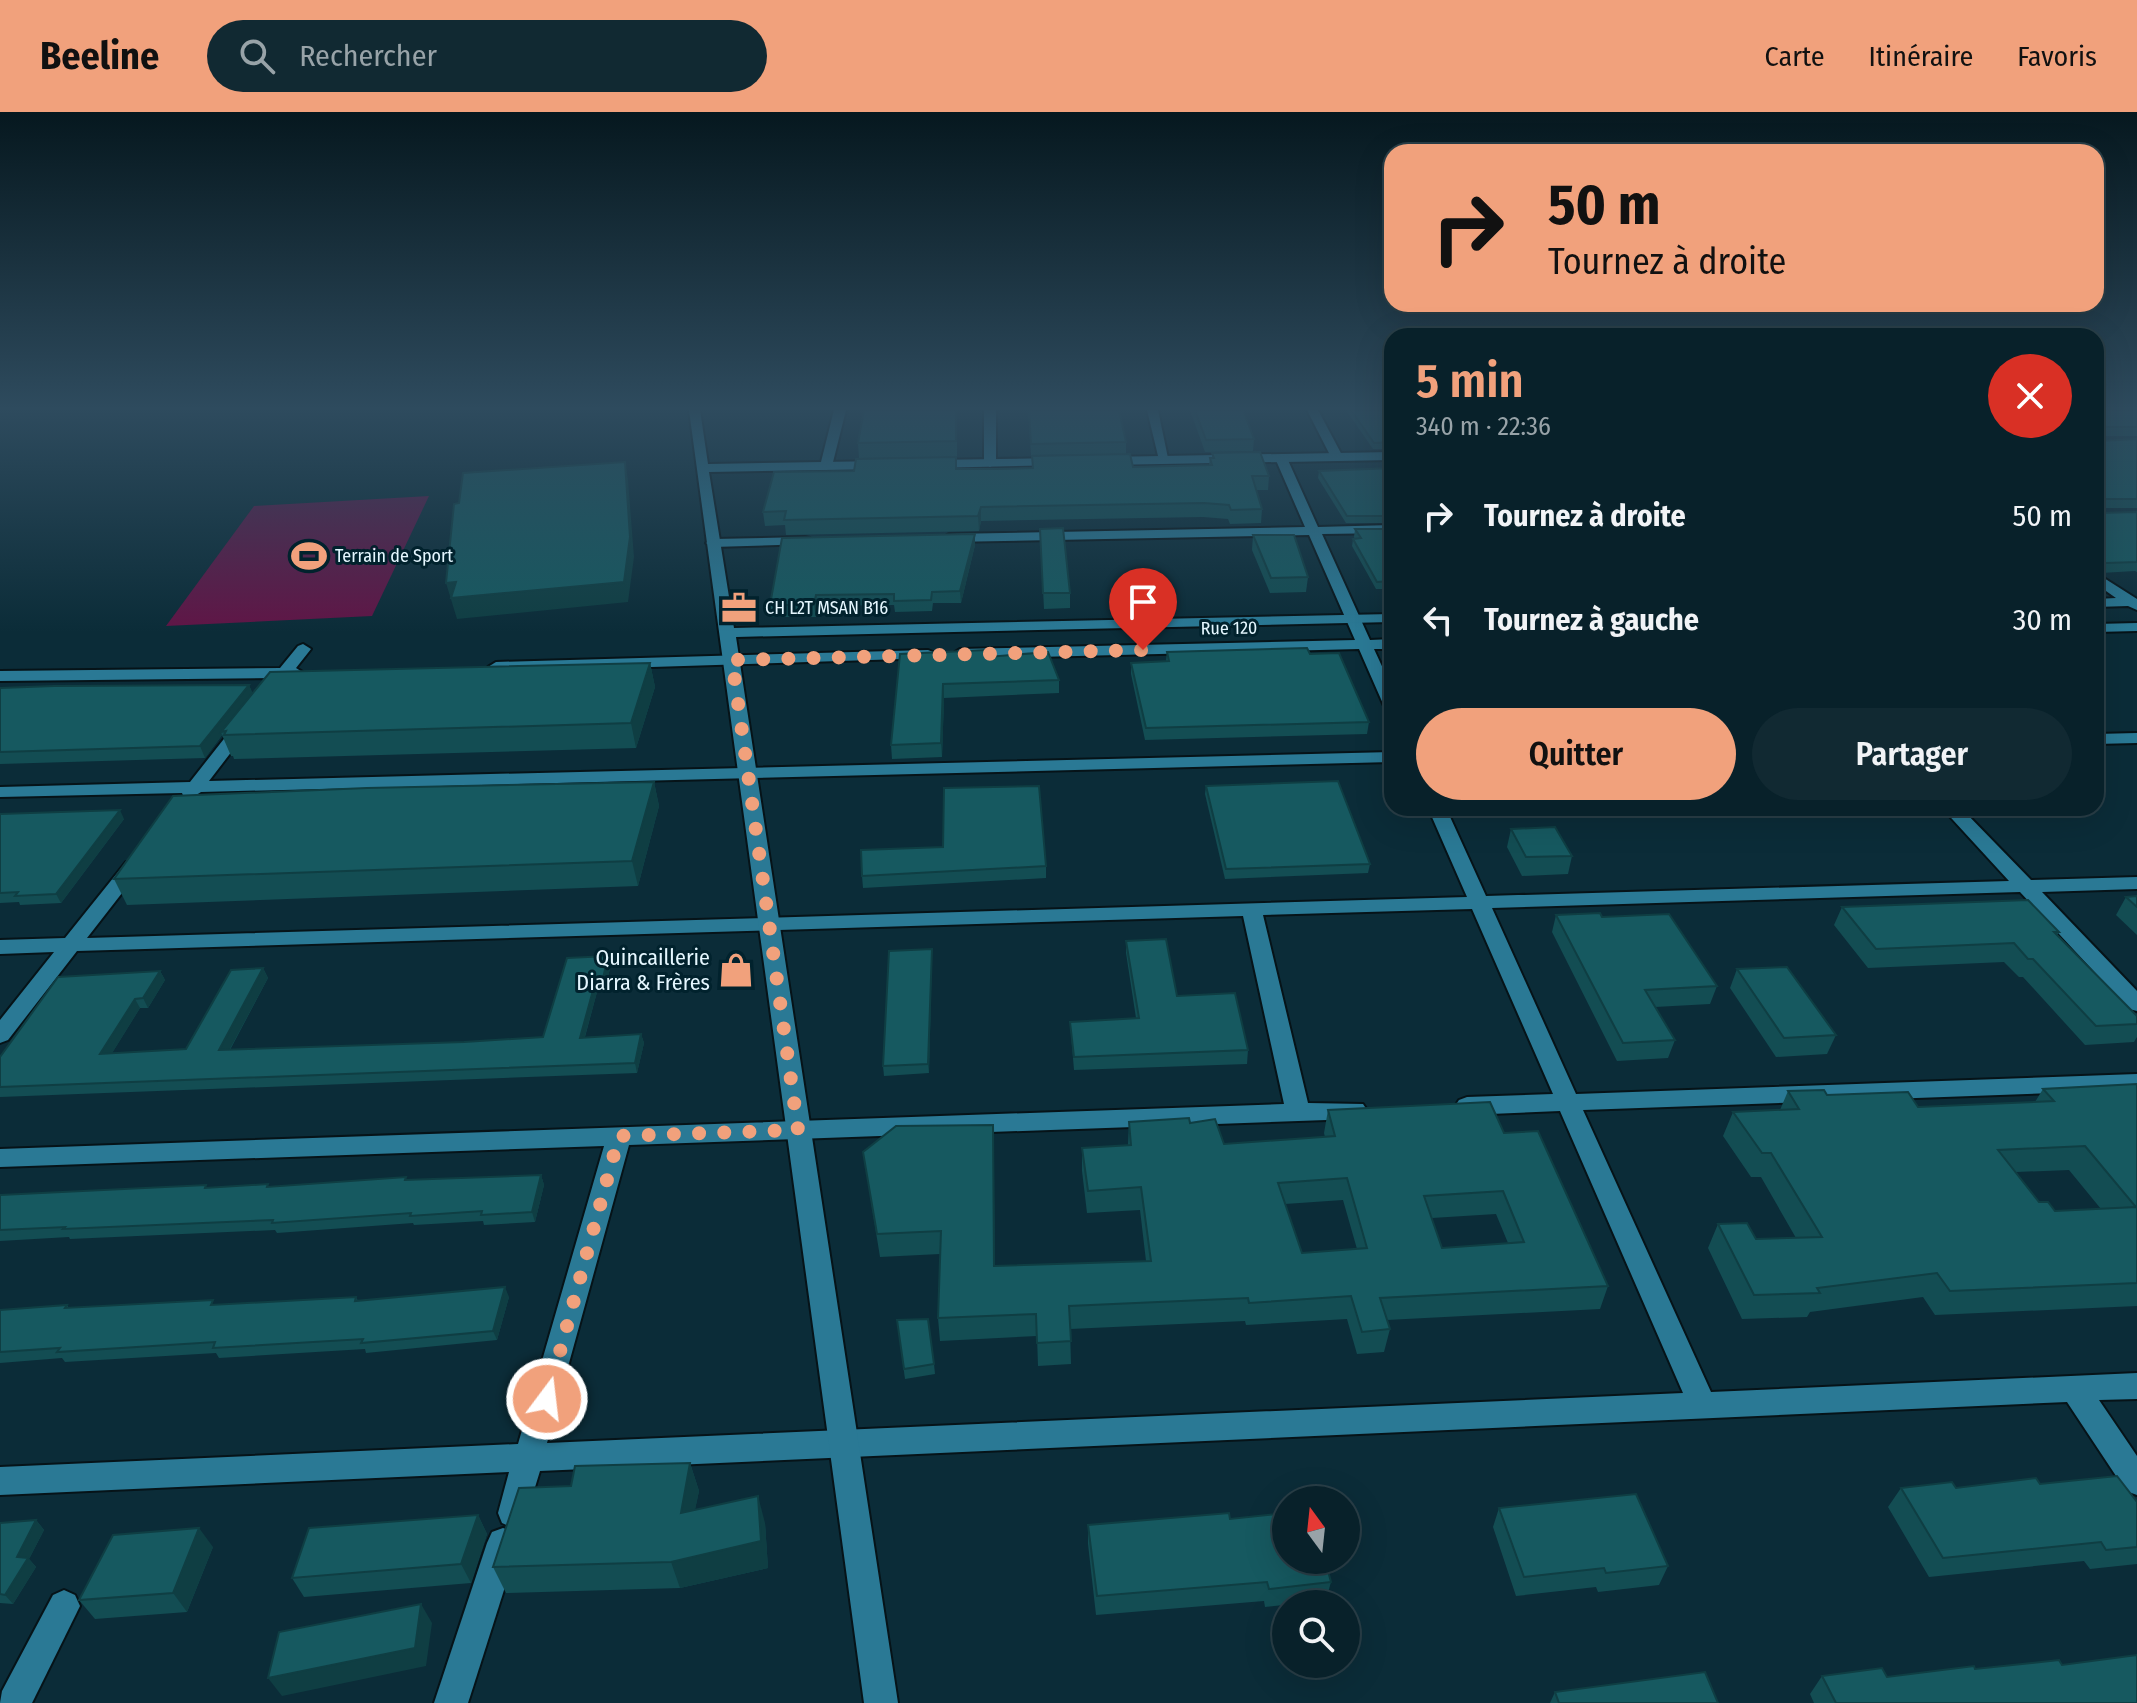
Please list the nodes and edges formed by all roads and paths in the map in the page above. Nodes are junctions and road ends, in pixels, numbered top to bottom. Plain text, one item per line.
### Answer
1 (704, 484) edge
2 (1293, 484) edge
3 (1384, 529) edge
4 (1314, 531) junction
5 (935, 538) edge
6 (824, 541) edge
7 (713, 543) junction
8 (2104, 582) edge
9 (2104, 603) edge
10 (2135, 603) edge
11 (1384, 618) edge
12 (1352, 619) junction
13 (2137, 627) edge
14 (2104, 628) edge
15 (729, 633) junction
16 (1364, 644) junction
17 (1384, 644) edge
18 (303, 649) dead end
19 (732, 660) junction
20 (476, 667) edge
21 (317, 672) edge
22 (285, 673) junction
23 (0, 676) edge
24 (1384, 688) edge
25 (2137, 738) edge
26 (2104, 739) edge
27 (1384, 757) edge
28 (749, 774) junction
29 (195, 788) junction
30 (0, 792) edge
31 (176, 812) edge
32 (1441, 816) edge
33 (1959, 816) edge
34 (147, 848) edge
35 (2137, 883) edge
36 (2025, 886) junction
37 (1479, 902) junction
38 (1251, 909) junction
39 (770, 924) junction
40 (71, 944) junction
41 (0, 947) edge
42 (2137, 1004) edge
43 (0, 1035) edge
44 (2137, 1082) edge
45 (1568, 1102) junction
46 (1441, 1106) edge
47 (1377, 1109) edge
48 (1298, 1112) junction
49 (798, 1130) junction
50 (619, 1136) junction
51 (0, 1158) edge
52 (2137, 1386) edge
53 (2075, 1390) junction
54 (1703, 1406) junction
55 (843, 1445) junction
56 (531, 1458) junction
57 (0, 1481) edge
58 (2137, 1481) edge
59 (64, 1606) dead end
60 (14, 1703) edge
61 (451, 1703) edge
62 (881, 1703) edge

1 - 7 street
2 - 4 street
3 - 4 street
4 - 5 street
4 - 12 street
6 - 7 street
7 - 15 street
8 - 10 street
9 - 10 street
11 - 12 street
12 - 15 street
12 - 16 street
13 - 14 street
15 - 19 street
16 - 17 street, Rue 120
16 - 19 street, Rue 120
16 - 24 street
18 - 22 street
19 - 20 street, Rue 120
19 - 28 street
21 - 22 street
22 - 23 street
22 - 29 street
25 - 26 street
27 - 28 street
28 - 29 street
28 - 39 street
29 - 30 street
29 - 31 street
32 - 37 street
33 - 36 street
34 - 40 street
35 - 36 street
36 - 37 street
36 - 42 street
37 - 38 street
37 - 45 street
38 - 39 street
38 - 48 street
39 - 40 street
39 - 49 street
40 - 41 street
40 - 43 street
44 - 45 street
45 - 46 street
45 - 54 street
47 - 48 street
48 - 49 street
49 - 50 street
49 - 55 street
50 - 51 street
50 - 56 street
52 - 53 street
53 - 54 street
53 - 58 street
54 - 55 street
55 - 56 street
55 - 62 street
56 - 57 street
56 - 61 street
59 - 60 street

